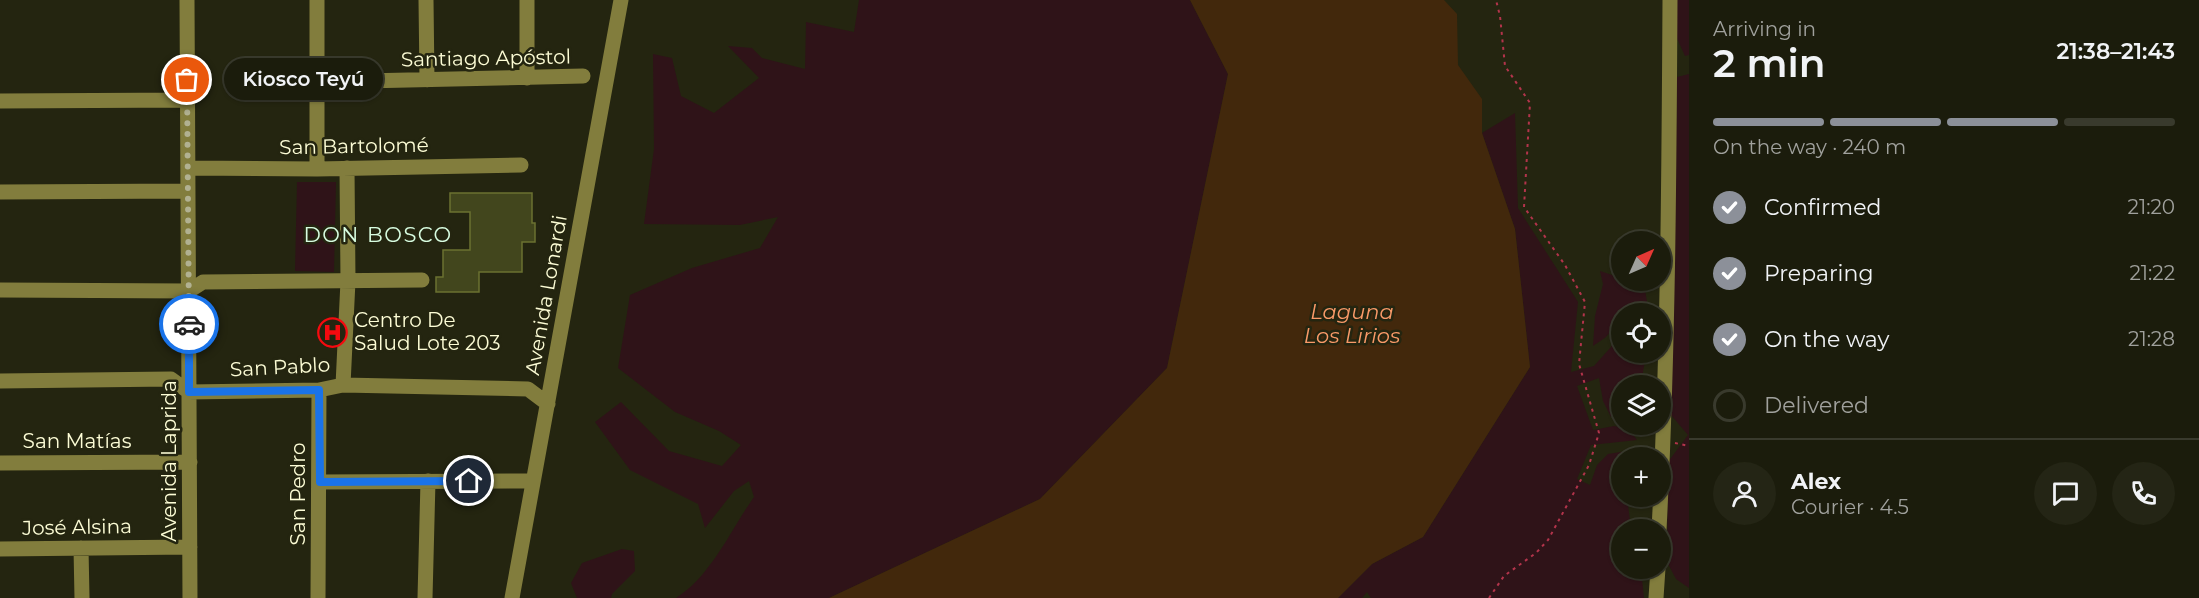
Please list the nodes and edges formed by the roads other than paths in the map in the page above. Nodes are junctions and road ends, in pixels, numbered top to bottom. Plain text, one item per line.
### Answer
1 (186, 0) edge
2 (317, 0) edge
3 (426, 0) edge
4 (527, 0) edge
5 (621, 0) edge
6 (1670, 0) edge
7 (583, 76) dead end
8 (527, 78) junction
9 (427, 80) junction
10 (318, 82) junction
11 (187, 100) junction
12 (0, 101) edge
13 (521, 165) dead end
14 (188, 168) junction
15 (347, 168) junction
16 (317, 169) junction
17 (188, 191) junction
18 (0, 192) edge
19 (422, 280) dead end
20 (348, 281) junction
21 (0, 290) edge
22 (189, 291) junction
23 (0, 381) edge
24 (343, 385) junction
25 (319, 390) junction
26 (189, 392) junction
27 (548, 404) junction
28 (190, 462) junction
29 (0, 463) edge
30 (428, 481) junction
31 (532, 481) junction
32 (320, 482) junction
33 (1660, 519) edge
34 (190, 547) junction
35 (81, 548) junction
36 (0, 549) edge
37 (1657, 579) edge
38 (82, 598) edge
39 (190, 598) edge
40 (318, 598) edge
41 (425, 598) edge
42 (512, 598) edge
43 (1656, 598) edge

1 - 11 street, Avenida Laprida
2 - 10 street
3 - 9 street
4 - 8 street
5 - 27 street, Avenida Lonardi
6 - 33 street
7 - 8 street, Santiago Apóstol
8 - 9 street, Santiago Apóstol
9 - 10 street, Santiago Apóstol
10 - 16 street
11 - 12 street
11 - 14 street, Avenida Laprida
13 - 15 street, San Bartolomé
14 - 16 street, San Bartolomé
14 - 17 street, Avenida Laprida
15 - 16 street, San Bartolomé
15 - 20 street
17 - 18 street
17 - 22 street, Avenida Laprida
19 - 20 street
20 - 22 street
20 - 24 street
21 - 22 street
22 - 26 street, Avenida Laprida
23 - 26 street
24 - 25 street, San Pablo
24 - 27 street, San Pablo
25 - 26 street, San Pablo
25 - 32 street, San Pedro
26 - 28 street, Avenida Laprida
27 - 31 street, Avenida Lonardi
28 - 29 street, San Matías
28 - 34 street, Avenida Laprida
30 - 31 street
30 - 32 street
30 - 41 street
31 - 42 street, Avenida Lonardi
32 - 40 street, San Pedro
34 - 35 street, José Alsina
34 - 39 street, Avenida Laprida
35 - 36 street, José Alsina
35 - 38 street
37 - 43 street

